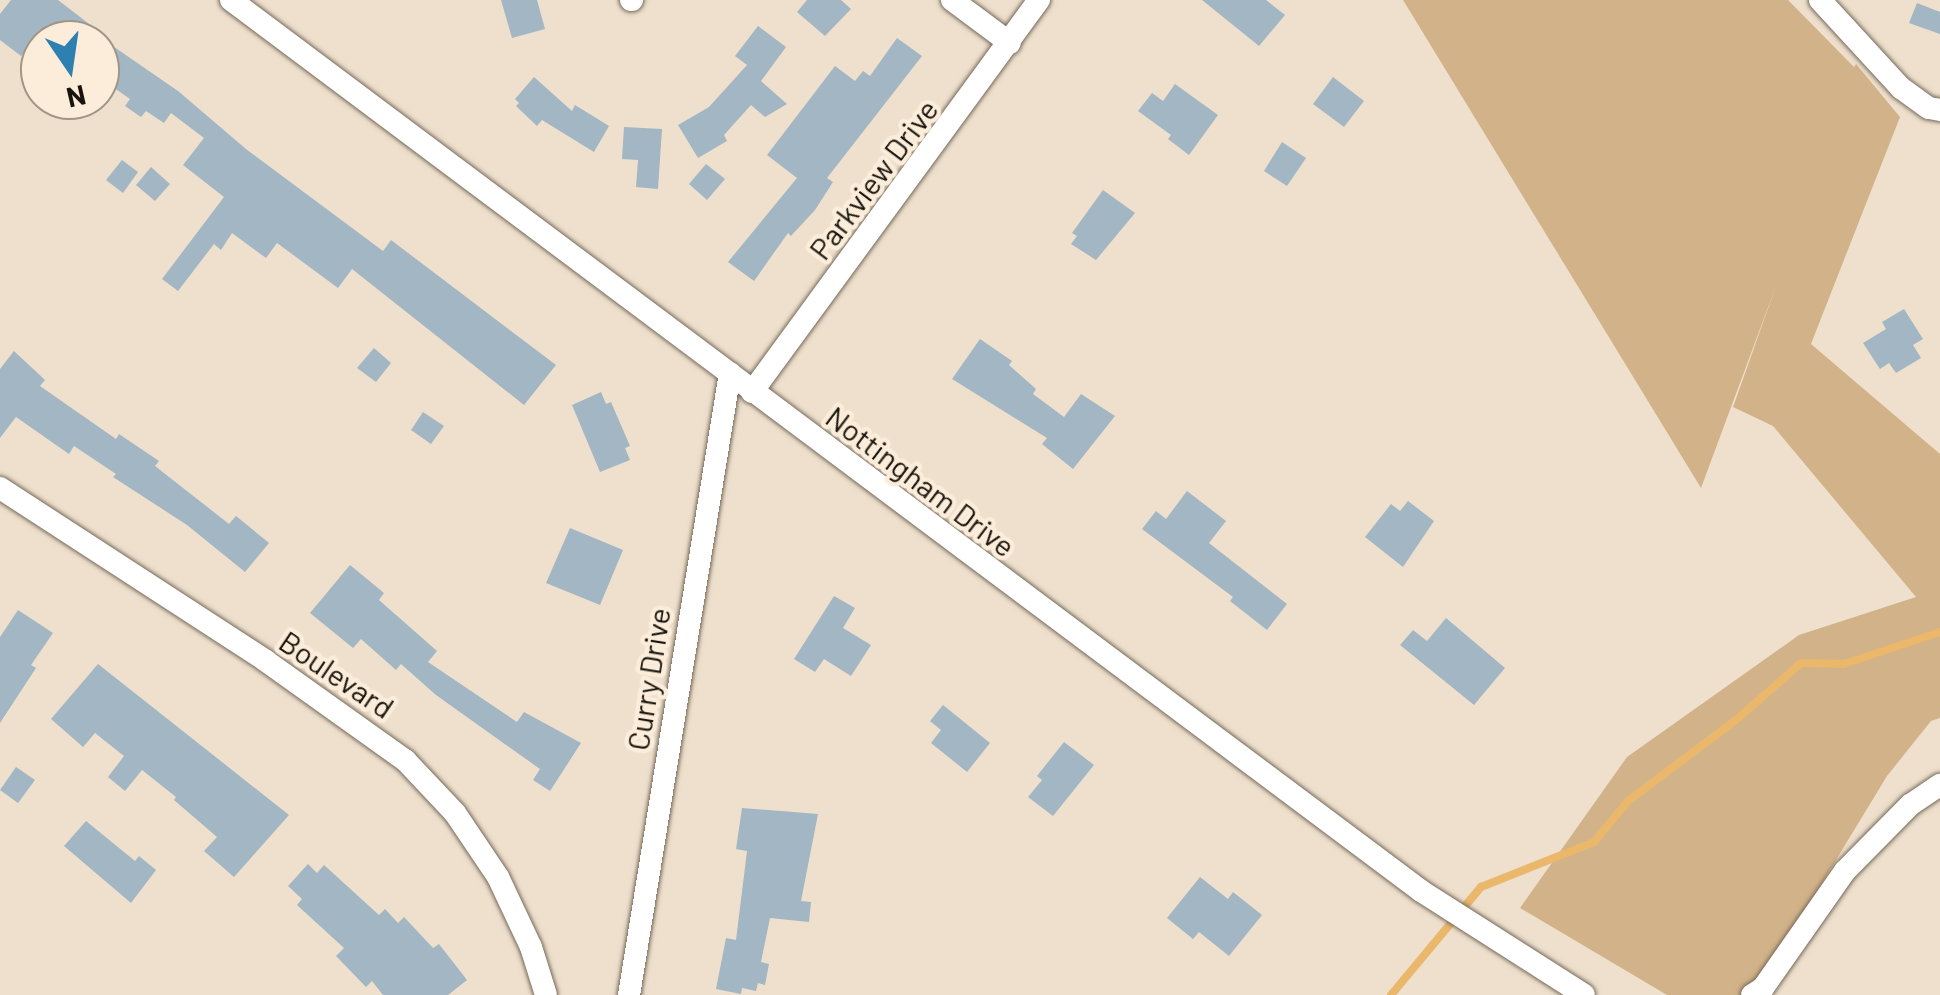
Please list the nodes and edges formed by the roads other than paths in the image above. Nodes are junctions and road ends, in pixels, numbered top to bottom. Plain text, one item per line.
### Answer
1 (231, 0) edge
2 (952, 0) edge
3 (1039, 0) edge
4 (1820, 0) edge
5 (1010, 43) junction
6 (1940, 110) edge
7 (730, 373) junction
8 (752, 392) junction
9 (0, 488) edge
10 (1940, 785) edge
11 (546, 995) edge
12 (629, 995) edge
13 (1584, 995) edge
14 (1752, 995) edge

1 - 7 street, Nottingham Drive
2 - 5 street
3 - 5 street, Parkview Drive
4 - 6 street
5 - 8 street, Parkview Drive
7 - 8 street, Nottingham Drive
7 - 12 street, Curry Drive
8 - 13 street, Nottingham Drive
9 - 11 street, Boulevard
10 - 14 street

